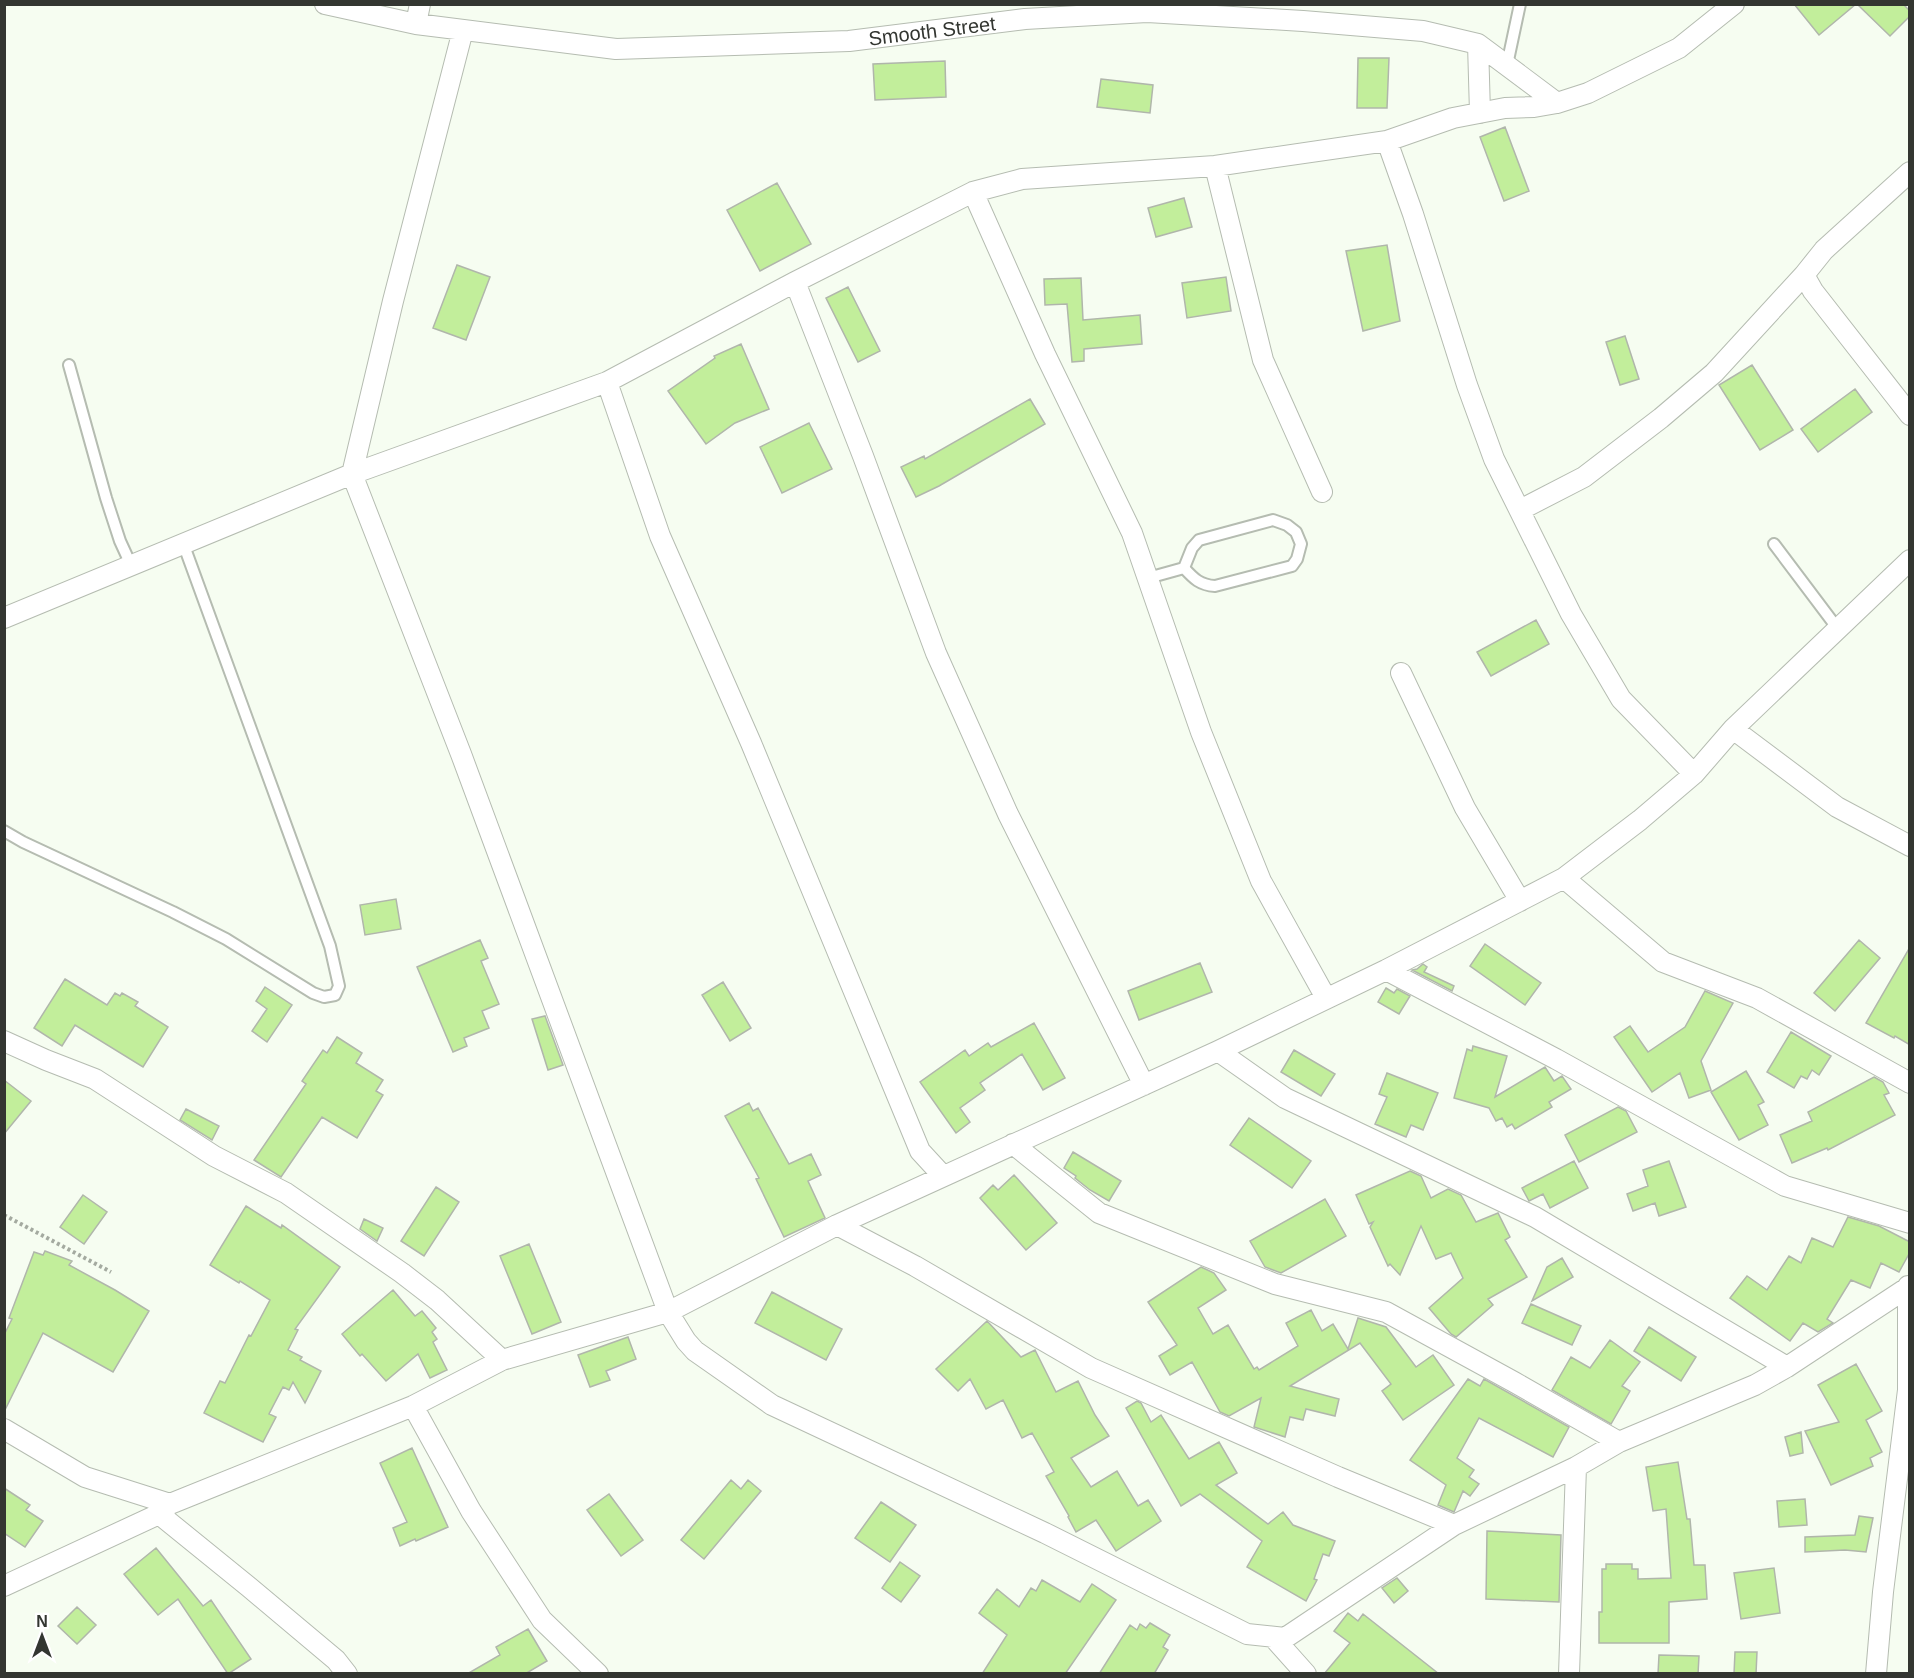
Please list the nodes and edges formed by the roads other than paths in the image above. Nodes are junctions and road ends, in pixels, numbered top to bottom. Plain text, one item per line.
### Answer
1 (325, 4) edge
2 (420, 4) edge
3 (1520, 4) edge
4 (1734, 4) edge
5 (1147, 8) edge
6 (986, 14) edge
7 (416, 24) junction
8 (463, 30) junction
9 (1478, 44) junction
10 (1507, 65) junction
11 (1557, 103) junction
12 (1480, 113) junction
13 (1387, 141) junction
14 (1215, 166) junction
15 (1910, 172) edge
16 (973, 192) junction
17 (1804, 275) junction
18 (795, 282) junction
19 (69, 365) dead end
20 (607, 382) junction
21 (1910, 415) edge
22 (352, 474) junction
23 (1322, 492) dead end
24 (1520, 510) junction
25 (183, 543) junction
26 (1774, 544) dead end
27 (1910, 560) edge
28 (131, 565) junction
29 (1184, 568) junction
30 (1148, 578) junction
31 (4, 618) edge
32 (1838, 629) junction
33 (1401, 673) dead end
34 (1732, 729) junction
35 (1694, 774) junction
36 (4, 831) edge
37 (1910, 846) edge
38 (1564, 878) junction
39 (1520, 901) junction
40 (1386, 970) junction
41 (1326, 998) junction
42 (4, 1041) edge
43 (1218, 1051) junction
44 (1910, 1083) edge
45 (1144, 1084) junction
46 (1013, 1144) junction
47 (943, 1176) junction
48 (1910, 1223) edge
49 (837, 1225) junction
50 (1909, 1286) edge
51 (668, 1312) junction
52 (502, 1360) junction
53 (1787, 1368) junction
54 (413, 1406) junction
55 (4, 1429) edge
56 (1619, 1442) junction
57 (1576, 1467) junction
58 (165, 1509) junction
59 (1454, 1525) junction
60 (4, 1586) edge
61 (1272, 1637) junction
62 (347, 1674) edge
63 (598, 1674) edge
64 (1306, 1674) edge
65 (1569, 1674) edge
66 (1876, 1674) edge

1 - 7 street, Smooth Street
2 - 7 street
3 - 10 lane
4 - 11 street
5 - 6 street, Smooth Street
5 - 9 street, Smooth Street
6 - 8 street, Smooth Street
7 - 8 street, Smooth Street
8 - 22 street
9 - 10 street, Smooth Street
9 - 12 street
10 - 11 street, Smooth Street
11 - 12 street
12 - 13 street
13 - 14 street
13 - 24 street
14 - 16 street
14 - 23 street
15 - 17 street
16 - 18 street
16 - 30 street
17 - 21 street
17 - 24 street
18 - 20 street
18 - 45 street
19 - 28 lane
20 - 22 street
20 - 47 street
22 - 25 street
22 - 51 street
24 - 35 street
25 - 28 street
25 - 36 lane
26 - 32 lane
27 - 32 street
28 - 31 street
29 - 29 lane
29 - 30 lane
30 - 41 street
32 - 34 street
33 - 39 street
34 - 35 street
34 - 37 street
35 - 38 street
38 - 39 street
38 - 44 street
39 - 40 street
40 - 41 street
40 - 48 street
41 - 43 street
42 - 52 street
43 - 45 street
43 - 53 street
45 - 46 street
46 - 47 street
46 - 56 street
47 - 49 street
49 - 51 street
49 - 59 street
50 - 53 street
50 - 66 street
51 - 52 street
51 - 61 street
52 - 54 street
53 - 56 street
54 - 58 street
54 - 63 street
55 - 58 street
56 - 57 street
57 - 59 street
57 - 65 street
58 - 60 street
58 - 62 street
59 - 61 street
61 - 64 street

